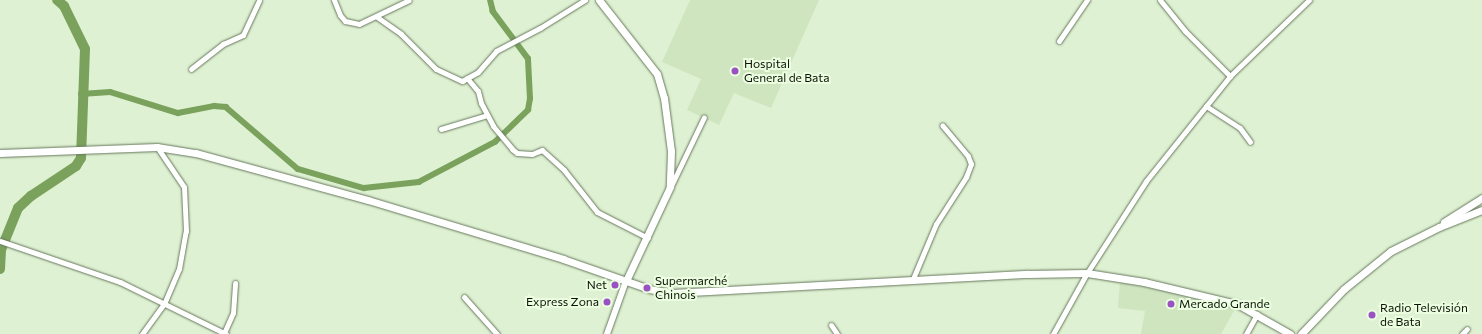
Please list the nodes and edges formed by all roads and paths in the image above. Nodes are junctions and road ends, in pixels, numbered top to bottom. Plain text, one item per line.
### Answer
1 (258, 0) edge
2 (334, 0) edge
3 (410, 0) edge
4 (585, 0) edge
5 (599, 0) edge
6 (1087, 0) edge
7 (1160, 0) edge
8 (1309, 0) edge
9 (377, 17) junction
10 (1059, 41) dead end
11 (191, 68) dead end
12 (1230, 76) junction
13 (467, 78) junction
14 (1206, 106) junction
15 (487, 115) junction
16 (704, 117) dead end
17 (942, 125) dead end
18 (441, 129) dead end
19 (1250, 142) dead end
20 (156, 147) junction
21 (0, 154) edge
22 (670, 187) junction
23 (1482, 198) edge
24 (1482, 210) edge
25 (1439, 227) junction
26 (648, 238) junction
27 (0, 241) edge
28 (1087, 274) junction
29 (912, 280) junction
30 (626, 281) junction
31 (235, 283) dead end
32 (464, 297) dead end
33 (164, 304) junction
34 (1257, 314) junction
35 (831, 325) dead end
36 (1467, 329) dead end
37 (142, 334) edge
38 (225, 334) edge
39 (497, 334) edge
40 (606, 334) edge
41 (837, 334) edge
42 (1053, 334) edge
43 (1246, 334) edge
44 (1290, 334) edge
45 (1301, 334) edge
46 (1462, 334) edge

1 - 11 street
2 - 9 street
3 - 9 street
4 - 13 street
5 - 22 main road
6 - 10 street
7 - 12 street
8 - 12 street
9 - 13 street
12 - 14 street
13 - 15 street
14 - 19 street
14 - 28 street
15 - 18 street
15 - 26 street
16 - 22 street
17 - 29 street
20 - 21 main road
20 - 30 main road
20 - 33 street
22 - 26 main road
23 - 25 main road
24 - 25 main road
25 - 45 main road
26 - 30 main road
27 - 33 street
28 - 29 main road
28 - 34 main road
28 - 42 street
29 - 30 main road
30 - 40 street
31 - 38 street
32 - 39 street
33 - 37 street
33 - 38 street
34 - 43 street
34 - 44 main road
35 - 41 street
36 - 46 street

